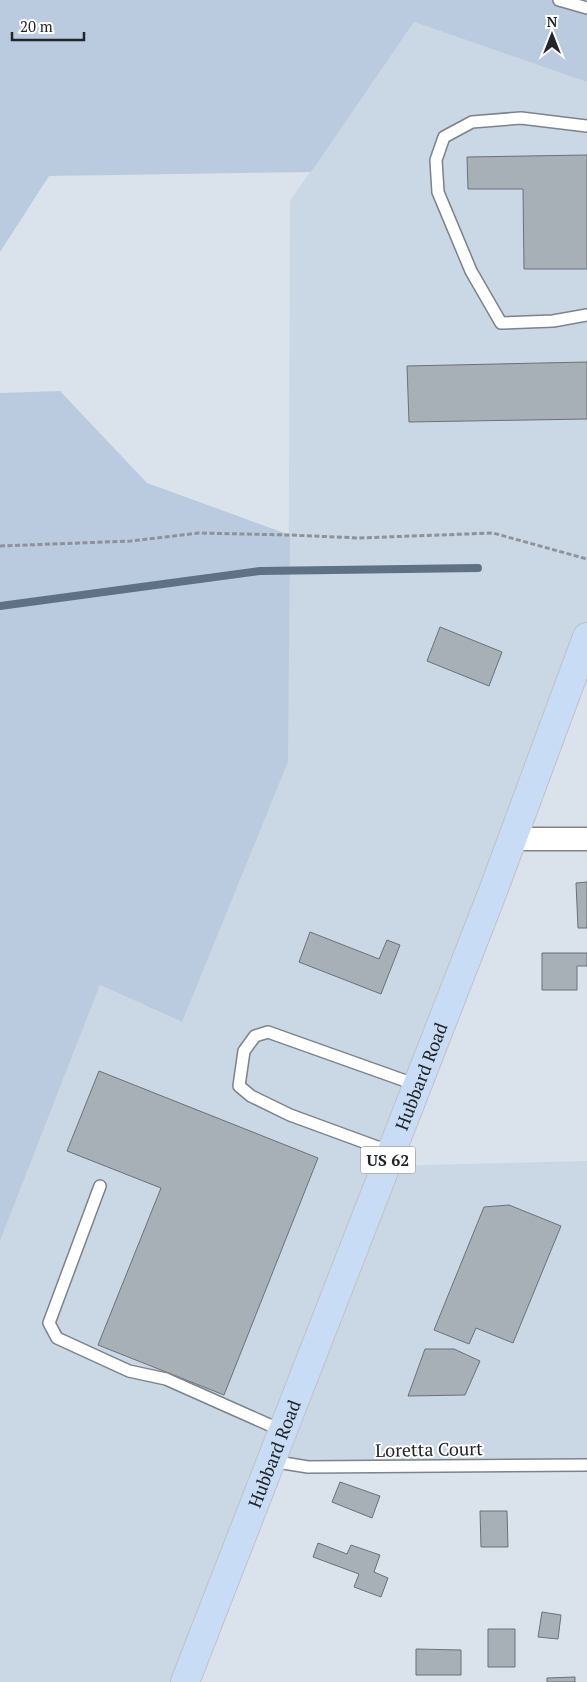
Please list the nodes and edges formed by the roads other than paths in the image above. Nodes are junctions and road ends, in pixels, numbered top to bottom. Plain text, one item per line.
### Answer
1 (559, 0) edge
2 (587, 8) edge
3 (587, 126) edge
4 (587, 315) edge
5 (587, 637) edge
6 (511, 839) junction
7 (587, 839) edge
8 (417, 1085) junction
9 (391, 1152) junction
10 (100, 1186) dead end
11 (283, 1432) junction
12 (271, 1461) junction
13 (587, 1465) edge
14 (185, 1682) edge

1 - 2 lane
3 - 4 lane
5 - 6 main road, Hubbard Road / US 62
6 - 7 street
6 - 8 main road, Hubbard Road / US 62
8 - 9 main road, Hubbard Road / US 62
8 - 9 lane
9 - 11 main road, Hubbard Road / US 62
10 - 11 lane
11 - 12 main road, Hubbard Road / US 62
12 - 13 lane, Loretta Court
12 - 14 main road, Hubbard Road / US 62

